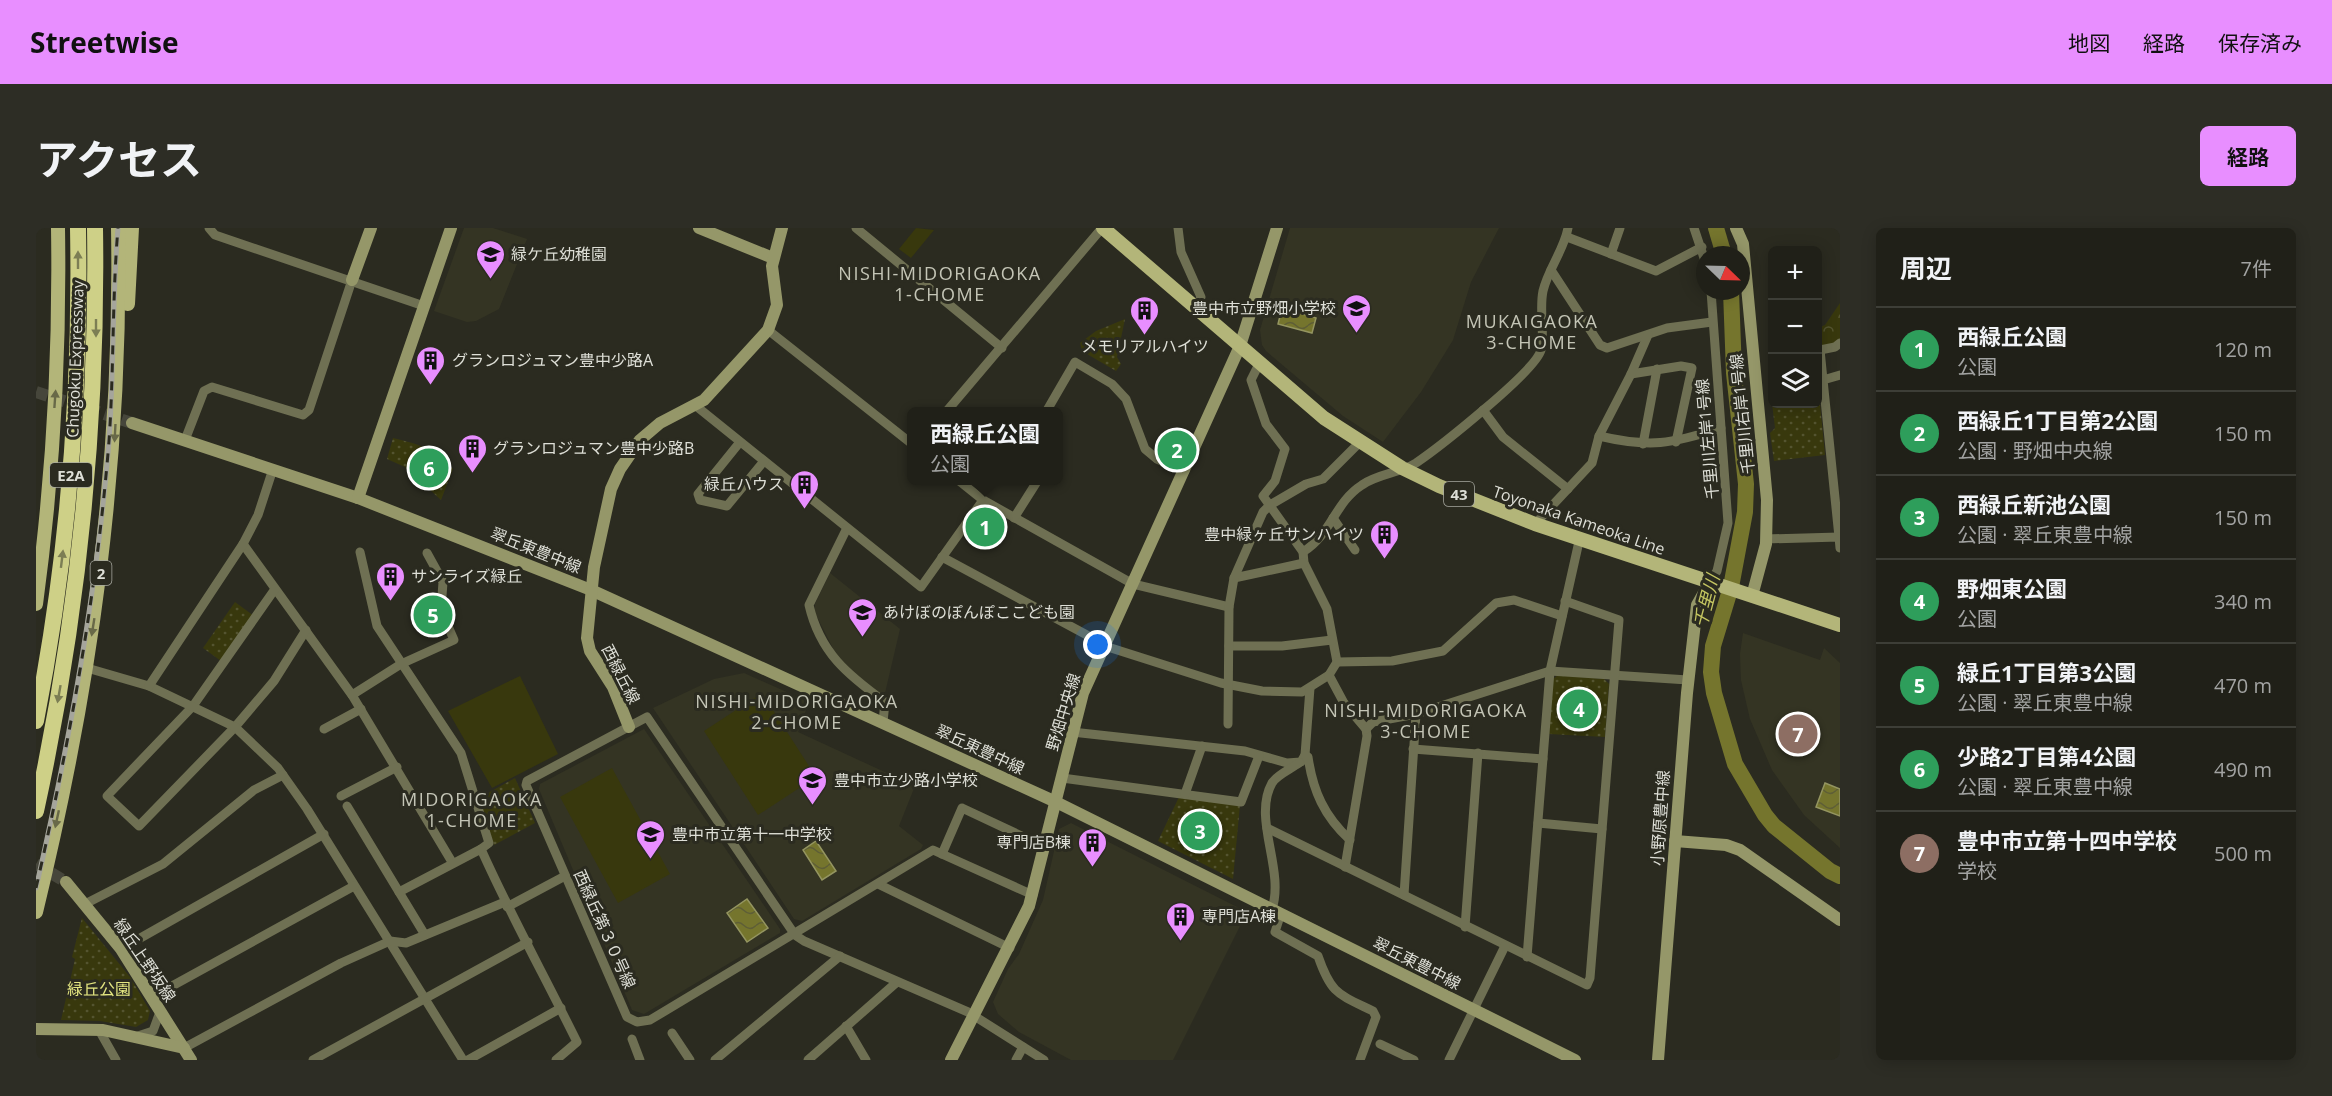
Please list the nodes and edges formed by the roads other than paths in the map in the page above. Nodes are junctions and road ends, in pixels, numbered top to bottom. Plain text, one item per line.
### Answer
1 (58, 228) edge
2 (78, 228) edge
3 (95, 228) edge
4 (118, 228) edge
5 (132, 228) edge
6 (209, 228) edge
7 (370, 228) edge
8 (451, 228) edge
9 (699, 228) edge
10 (782, 228) edge
11 (856, 228) edge
12 (1103, 228) edge
13 (1178, 228) edge
14 (1278, 228) edge
15 (1620, 228) edge
16 (1694, 228) edge
17 (1736, 228) edge
18 (1568, 233) edge
19 (1702, 246) edge
20 (1696, 250) edge
21 (1611, 254) junction
22 (773, 258) junction
23 (1551, 270) junction
24 (352, 280) junction
25 (1711, 300) edge
26 (424, 306) junction
27 (1196, 308) junction
28 (1712, 322) junction
29 (768, 330) junction
30 (1648, 335) junction
31 (1840, 343) edge
32 (1240, 346) junction
33 (1002, 348) junction
34 (1260, 362) junction
35 (1657, 369) junction
36 (1631, 374) junction
37 (1840, 375) edge
38 (1823, 380) junction
39 (116, 399) junction
40 (696, 406) junction
41 (949, 407) edge
42 (1048, 407) edge
43 (1483, 410) junction
44 (132, 423) tunnel mouth
45 (1720, 428) junction
46 (1599, 435) junction
47 (186, 440) junction
48 (907, 440) edge
49 (740, 442) junction
50 (1360, 442) junction
51 (1676, 442) junction
52 (1643, 444) junction
53 (764, 461) junction
54 (1402, 468) junction
55 (273, 469) junction
56 (1185, 471) junction
57 (964, 485) edge
58 (1035, 485) edge
59 (1568, 489) junction
60 (358, 498) junction
61 (983, 500) junction
62 (1270, 505) junction
63 (1014, 518) junction
64 (1333, 518) junction
65 (1535, 524) junction
66 (847, 528) junction
67 (1580, 537) junction
68 (1839, 537) edge
69 (1766, 539) junction
70 (243, 544) junction
71 (1840, 548) edge
72 (1355, 550) dead end
73 (360, 552) dead end
74 (1303, 552) junction
75 (427, 553) dead end
76 (942, 557) junction
77 (1304, 563) junction
78 (1234, 578) junction
79 (1713, 583) junction
80 (1133, 584) junction
81 (275, 590) junction
82 (591, 590) junction
83 (1750, 595) junction
84 (1565, 601) junction
85 (36, 603) edge
86 (1229, 608) junction
87 (1562, 616) junction
88 (1840, 625) edge
89 (306, 630) junction
90 (1332, 640) junction
91 (1105, 644) junction
92 (1230, 646) junction
93 (1337, 662) junction
94 (401, 664) junction
95 (87, 668) junction
96 (1550, 671) junction
97 (1615, 673) junction
98 (1329, 675) junction
99 (1688, 680) junction
100 (1230, 683) junction
101 (149, 686) junction
102 (1310, 688) junction
103 (352, 695) junction
104 (193, 706) junction
105 (361, 709) junction
106 (1416, 714) junction
107 (36, 721) edge
108 (883, 722) junction
109 (1228, 724) dead end
110 (235, 727) junction
111 (628, 727) junction
112 (324, 729) dead end
113 (1365, 729) junction
114 (1072, 732) junction
115 (1202, 746) junction
116 (1413, 749) junction
117 (1478, 753) junction
118 (1259, 756) junction
119 (1303, 758) junction
120 (1543, 759) junction
121 (397, 767) junction
122 (284, 775) junction
123 (1062, 778) junction
124 (1185, 794) junction
125 (341, 796) dead end
126 (1056, 802) junction
127 (347, 806) dead end
128 (36, 812) edge
129 (1538, 823) junction
130 (1267, 828) junction
131 (1602, 829) junction
132 (324, 834) junction
133 (1350, 840) junction
134 (1675, 842) junction
135 (1045, 847) junction
136 (481, 849) junction
137 (942, 854) junction
138 (452, 862) junction
139 (1345, 867) junction
140 (565, 876) junction
141 (66, 882) tunnel mouth
142 (878, 884) junction
143 (354, 886) junction
144 (399, 892) junction
145 (1033, 895) junction
146 (1404, 895) junction
147 (85, 904) junction
148 (506, 904) junction
149 (1276, 911) junction
150 (36, 912) edge
151 (1840, 920) edge
152 (1465, 927) junction
153 (795, 934) junction
154 (425, 935) junction
155 (390, 941) junction
156 (528, 942) junction
157 (1505, 946) junction
158 (1010, 948) junction
159 (121, 949) junction
160 (840, 956) junction
161 (1527, 957) junction
162 (897, 982) junction
163 (152, 997) junction
164 (426, 1000) junction
165 (561, 1008) junction
166 (1474, 1010) junction
167 (160, 1012) junction
168 (975, 1016) junction
169 (846, 1026) junction
170 (36, 1029) edge
171 (99, 1030) junction
172 (672, 1033) dead end
173 (138, 1036) junction
174 (632, 1039) dead end
175 (1380, 1044) dead end
176 (1023, 1047) junction
177 (184, 1048) junction
178 (116, 1060) edge
179 (191, 1060) edge
180 (313, 1060) edge
181 (466, 1060) edge
182 (556, 1060) edge
183 (640, 1060) edge
184 (690, 1060) edge
185 (715, 1060) edge
186 (808, 1060) edge
187 (866, 1060) edge
188 (951, 1060) edge
189 (1016, 1060) edge
190 (1044, 1060) edge
191 (1360, 1060) edge
192 (1414, 1060) edge
193 (1449, 1060) edge
194 (1575, 1060) edge
195 (1658, 1060) edge

85 -> 1 main road
107 -> 2 highway, Chugoku Expressway / E2A
3 -> 128 highway, Chugoku Expressway / E2A
4 - 39 main road, 2
5 - 39 main road
6 - 24 street
7 - 24 street
8 - 26 street
9 - 22 street
10 - 22 street, 西緑丘線
11 - 33 street
12 - 27 main road, Toyonaka Kameoka Line / 43
12 - 33 street
13 - 27 street
14 - 32 street, 野畑中央線
15 - 21 street
16 - 19 street
17 - 69 street, 千里川右岸1号線
18 - 21 street
18 - 23 street
20 - 21 street
22 - 29 street, 西緑丘線
23 - 30 street
23 - 43 street
24 - 26 street
24 - 47 street
25 - 28 street, 千里川左岸1号線
26 - 60 street
27 - 32 main road, Toyonaka Kameoka Line / 43
28 - 30 street
28 - 45 street, 千里川左岸1号線
29 - 40 street, 西緑丘線
29 - 48 street
30 - 36 street
31 - 38 street
32 - 34 main road, Toyonaka Kameoka Line / 43
32 - 56 street, 野畑中央線
33 - 41 street
34 - 50 main road, Toyonaka Kameoka Line / 43
34 - 62 street
35 - 36 street
35 - 51 street
35 - 52 street
36 - 46 street
37 - 38 street
38 - 68 street
39 -> 95 main road, 2
40 - 49 street
40 - 82 street, 西緑丘線
42 - 56 street
43 - 54 street
43 - 59 street
44 - 47 street, 翠丘東豊中線
45 - 51 street
45 - 79 street, 千里川左岸1号線
46 - 52 street
46 - 59 street
47 - 55 street, 翠丘東豊中線
49 - 53 street
49 - 53 street
50 - 54 main road, Toyonaka Kameoka Line / 43
50 - 62 street
51 - 52 street
53 - 66 street
54 - 64 street
54 - 65 main road, Toyonaka Kameoka Line / 43
55 - 60 street, 翠丘東豊中線
55 - 70 street
56 - 80 street, 野畑中央線
57 - 61 street
58 - 63 street
59 - 65 street
60 - 82 street, 翠丘東豊中線
61 - 63 street
61 - 76 street
62 - 74 street
62 - 78 street
63 - 80 street
64 - 72 street
64 - 74 street
65 - 67 main road, Toyonaka Kameoka Line / 43
66 - 76 street
66 - 108 street
67 - 79 main road, Toyonaka Kameoka Line / 43
67 - 84 street
68 - 69 street
68 - 71 street
69 - 83 street, 千里川右岸1号線
70 - 81 street
70 - 101 street
73 - 94 street
74 - 77 street
75 - 94 street
76 - 91 street
77 - 78 street
77 - 90 street
78 - 86 street
79 - 83 main road, Toyonaka Kameoka Line / 43
79 - 99 street, 小野原豊中線
80 - 86 street
80 - 91 street, 野畑中央線
81 - 89 street
81 - 104 street
82 - 108 street, 翠丘東豊中線
82 - 111 street, 西緑丘線
83 - 88 main road, Toyonaka Kameoka Line / 43
84 - 87 street
84 - 97 street
86 - 92 street
87 - 93 street
87 - 96 street
89 - 103 street
89 - 110 street
90 - 92 street
90 - 93 street
91 - 100 street
91 - 114 street, 野畑中央線
92 - 100 street
93 - 98 street
94 - 103 street
94 - 136 street
95 - 101 street
95 -> 150 main road, 2
96 - 97 street
96 - 106 street
96 - 120 street
97 - 99 street
97 - 131 street
98 - 102 street
98 - 113 street
99 - 134 street, 小野原豊中線
100 - 102 street
100 - 109 street
101 - 104 street
102 - 119 street
103 - 105 street
104 - 110 street
104 - 110 street
105 - 112 street
105 - 121 street
106 - 113 street
106 - 116 street
108 - 126 street, 翠丘東豊中線
110 - 122 street
111 - 140 street, 西緑丘第３０号線
111 - 153 street, 西緑丘線
113 - 133 street
114 - 115 street
114 - 123 street, 野畑中央線
115 - 118 street
115 - 124 street
116 - 117 street
116 - 146 street
117 - 120 street
117 - 152 street
118 - 119 street
118 - 124 street
119 - 130 street
119 - 133 street
120 - 129 street
121 - 125 street
121 - 138 street
122 - 132 street
122 - 147 street
123 - 124 street
123 - 126 street, 野畑中央線
126 - 135 street, 野畑中央線
126 - 149 street, 翠丘東豊中線
127 - 144 street
129 - 131 street
129 - 161 street
130 - 139 street
130 - 149 street
131 - 161 street
132 - 143 street
132 - 159 street
133 - 139 street
134 - 151 street
134 - 195 street, 小野原豊中線
135 - 137 street
135 - 145 street, 野畑中央線
136 - 138 street
136 - 148 street
137 - 142 street, 西緑丘第３０号線
137 - 145 street
138 - 144 street
139 - 146 street
140 - 148 street
140 - 153 street, 西緑丘第３０号線
141 - 147 street, 緑丘上野坂線
142 - 153 street, 西緑丘第３０号線
142 - 158 street
143 - 155 street
143 - 163 street
144 - 154 street
145 - 158 street, 野畑中央線
146 - 152 street
147 - 159 street, 緑丘上野坂線
148 - 154 street
148 - 156 street
149 - 166 street, 翠丘東豊中線
149 - 191 street
152 - 157 street
153 - 160 street, 西緑丘線
154 - 155 street
155 - 164 street
155 - 177 street
156 - 164 street
156 - 165 street
157 - 161 street
157 - 166 street
158 - 168 street, 野畑中央線
159 - 163 street, 緑丘上野坂線
160 - 162 street, 西緑丘線
160 - 185 street
162 - 168 street, 西緑丘線
162 - 169 street
163 - 167 street, 緑丘上野坂線
164 - 180 street
164 - 181 street
165 - 181 street
165 - 182 street
166 - 193 street
166 - 194 street, 翠丘東豊中線
167 - 173 street
167 - 177 street, 緑丘上野坂線
168 - 176 street, 西緑丘線
168 - 188 street, 野畑中央線
169 - 186 street
169 - 187 street
170 - 171 street
171 - 173 street
171 - 178 street
172 - 184 street
173 - 177 street
174 - 183 street
175 - 192 street
176 - 189 street
176 - 190 street, 西緑丘線
177 - 179 street, 緑丘上野坂線

